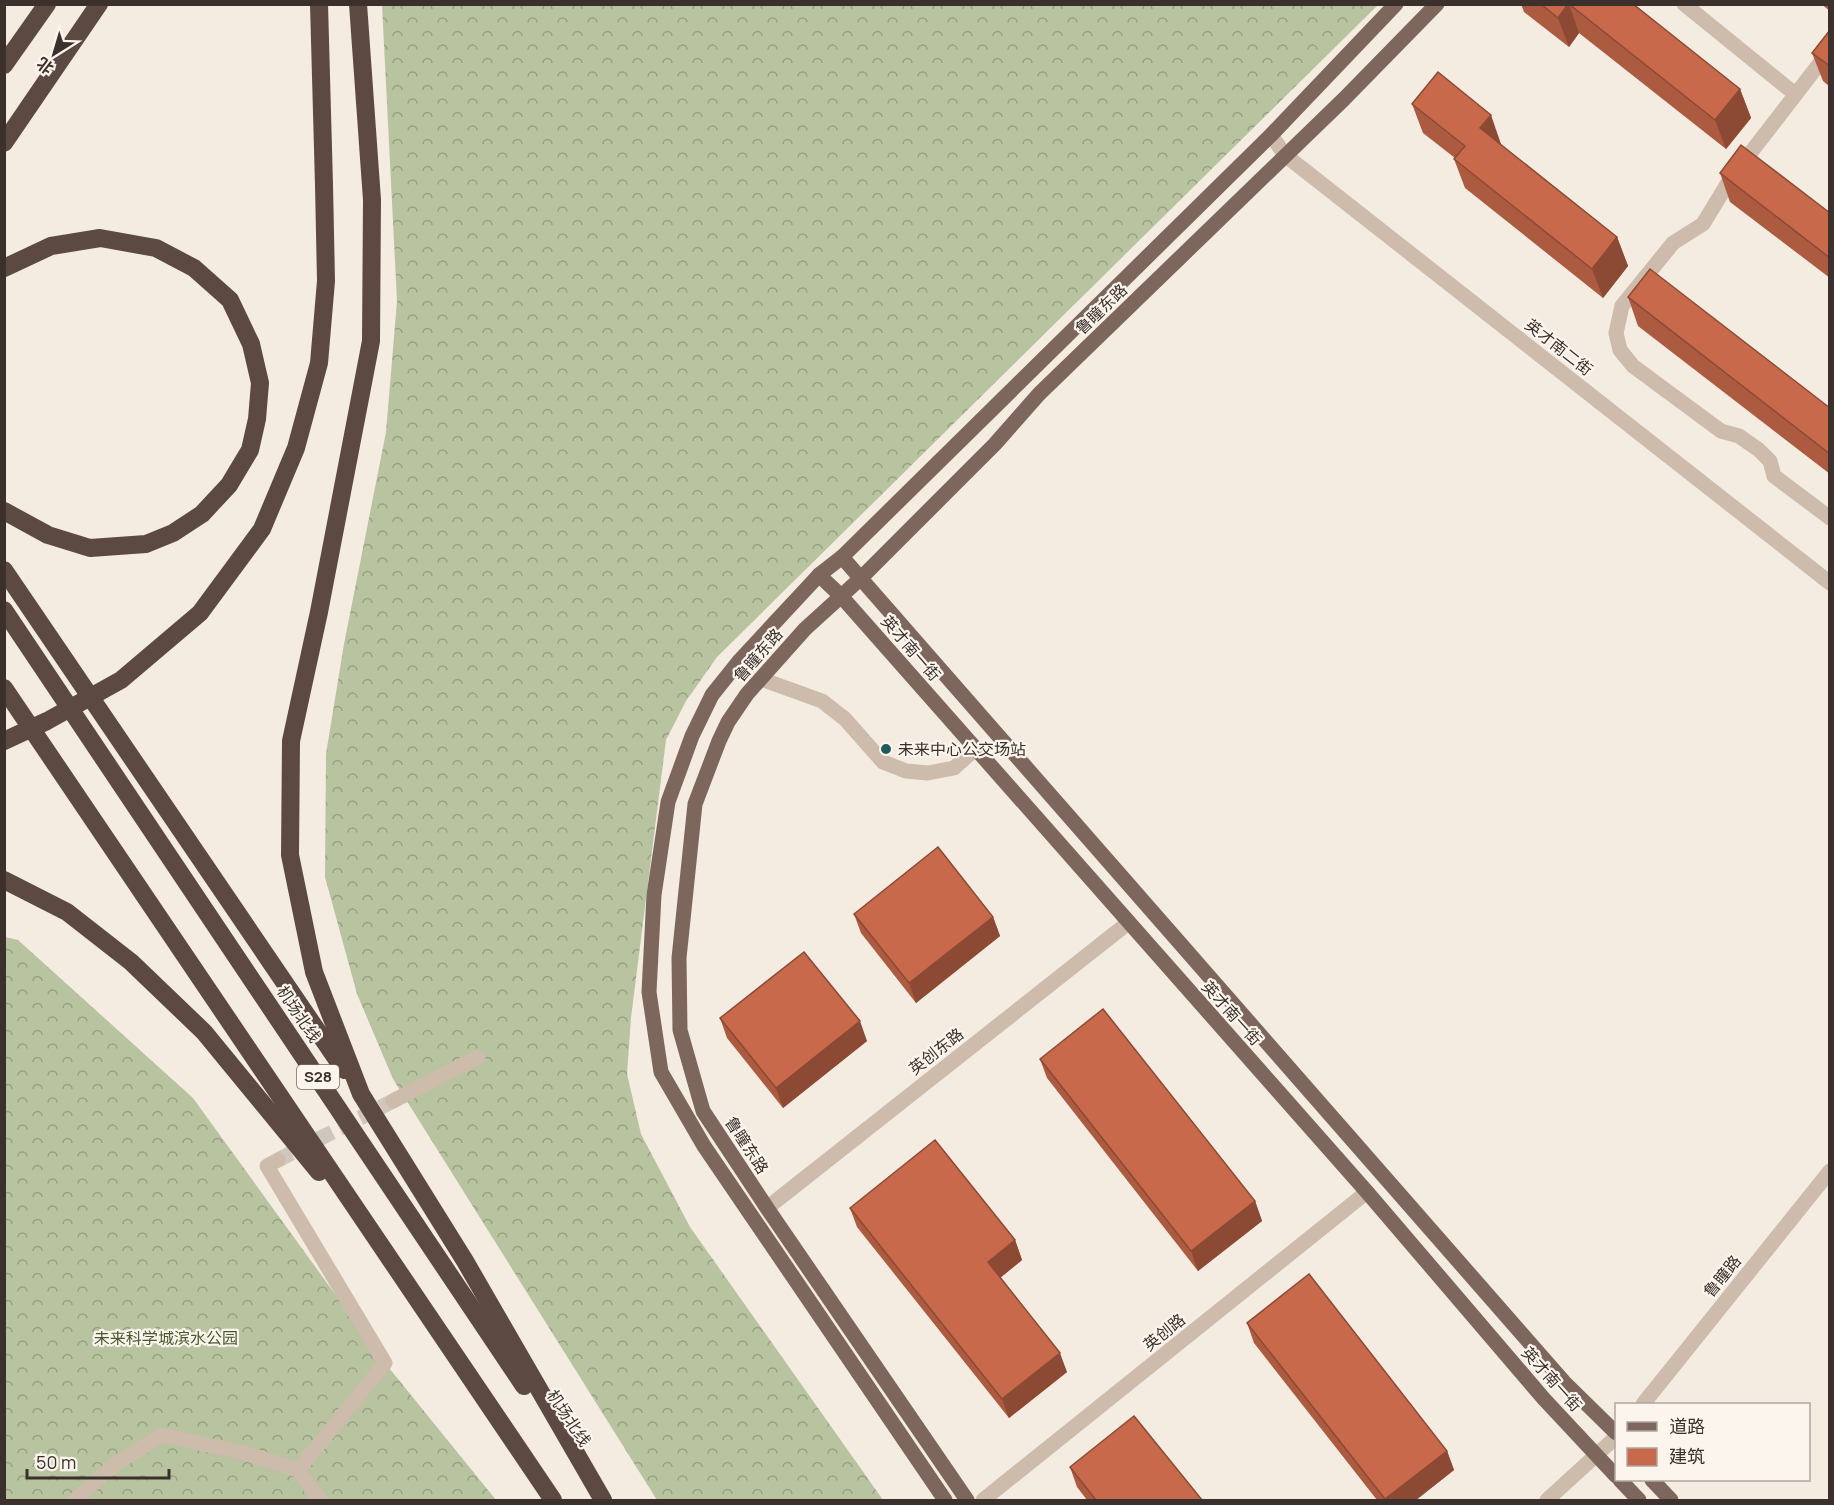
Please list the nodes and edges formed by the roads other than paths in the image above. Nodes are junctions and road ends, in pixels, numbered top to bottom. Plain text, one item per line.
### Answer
1 (47, 4) edge
2 (99, 4) edge
3 (320, 4) edge
4 (358, 4) edge
5 (1396, 4) edge
6 (1437, 4) edge
7 (1684, 4) edge
8 (1830, 50) edge
9 (4, 65) edge
10 (1795, 94) junction
11 (1271, 135) junction
12 (4, 143) edge
13 (1286, 155) junction
14 (4, 268) edge
15 (4, 511) edge
16 (1830, 518) edge
17 (842, 557) junction
18 (4, 570) edge
19 (819, 575) junction
20 (860, 579) junction
21 (1830, 583) edge
22 (841, 596) junction
23 (4, 610) edge
24 (761, 678) junction
25 (4, 688) edge
26 (4, 741) edge
27 (975, 749) junction
28 (4, 880) edge
29 (1128, 923) junction
30 (478, 1057) dead end
31 (360, 1094) junction
32 (393, 1101) tunnel mouth
33 (279, 1160) dead end
34 (1830, 1170) edge
35 (1367, 1192) junction
36 (766, 1208) junction
37 (389, 1257) junction
38 (1644, 1403) edge
39 (1615, 1433) edge
40 (1615, 1437) edge
41 (1598, 1455) junction
42 (298, 1470) junction
43 (1615, 1474) edge
44 (1622, 1481) edge
45 (1654, 1481) edge
46 (75, 1500) edge
47 (320, 1500) edge
48 (553, 1500) edge
49 (602, 1500) edge
50 (945, 1500) edge
51 (967, 1500) edge
52 (983, 1500) edge
53 (1546, 1500) edge
54 (1638, 1500) edge
55 (1671, 1500) edge

1 - 9 highway
2 - 12 highway
3 - 26 highway, bridge
4 - 31 highway
5 - 11 main road, 鲁瞳东路
6 - 13 main road, 鲁瞳东路
7 - 10 street
8 - 10 street
10 - 16 street
11 - 13 street, 英才南二街
11 - 17 main road, 鲁瞳东路
13 - 20 main road, 鲁瞳东路
13 - 21 street, 英才南二街
14 - 15 highway
17 - 19 main road, 鲁瞳东路
17 - 20 main road, 英才南一街
18 - 31 highway
19 - 22 main road, 英才南一街
19 - 50 main road, 鲁瞳东路
20 - 22 main road, 鲁瞳东路
20 - 39 main road, 英才南一街
22 - 24 main road, 鲁瞳东路
22 - 27 main road, 英才南一街
23 - 49 highway, 机场北线 / S28
24 - 27 street
24 - 36 main road, 鲁瞳东路
25 - 37 highway, S28
27 - 29 main road, 英才南一街
28 - 37 highway
29 - 35 main road, 英才南一街
29 - 36 street, 英创东路
30 - 32 street
31 - 49 highway
33 - 42 street
34 - 38 street, 鲁瞳路
35 - 41 main road, 英才南一街
35 - 52 street, 英创路
36 - 51 main road, 鲁瞳东路
37 - 48 highway, S28
40 - 41 street
41 - 43 main road, 英才南一街
41 - 53 street
42 - 46 street
42 - 47 street
44 - 54 main road
45 - 55 main road

